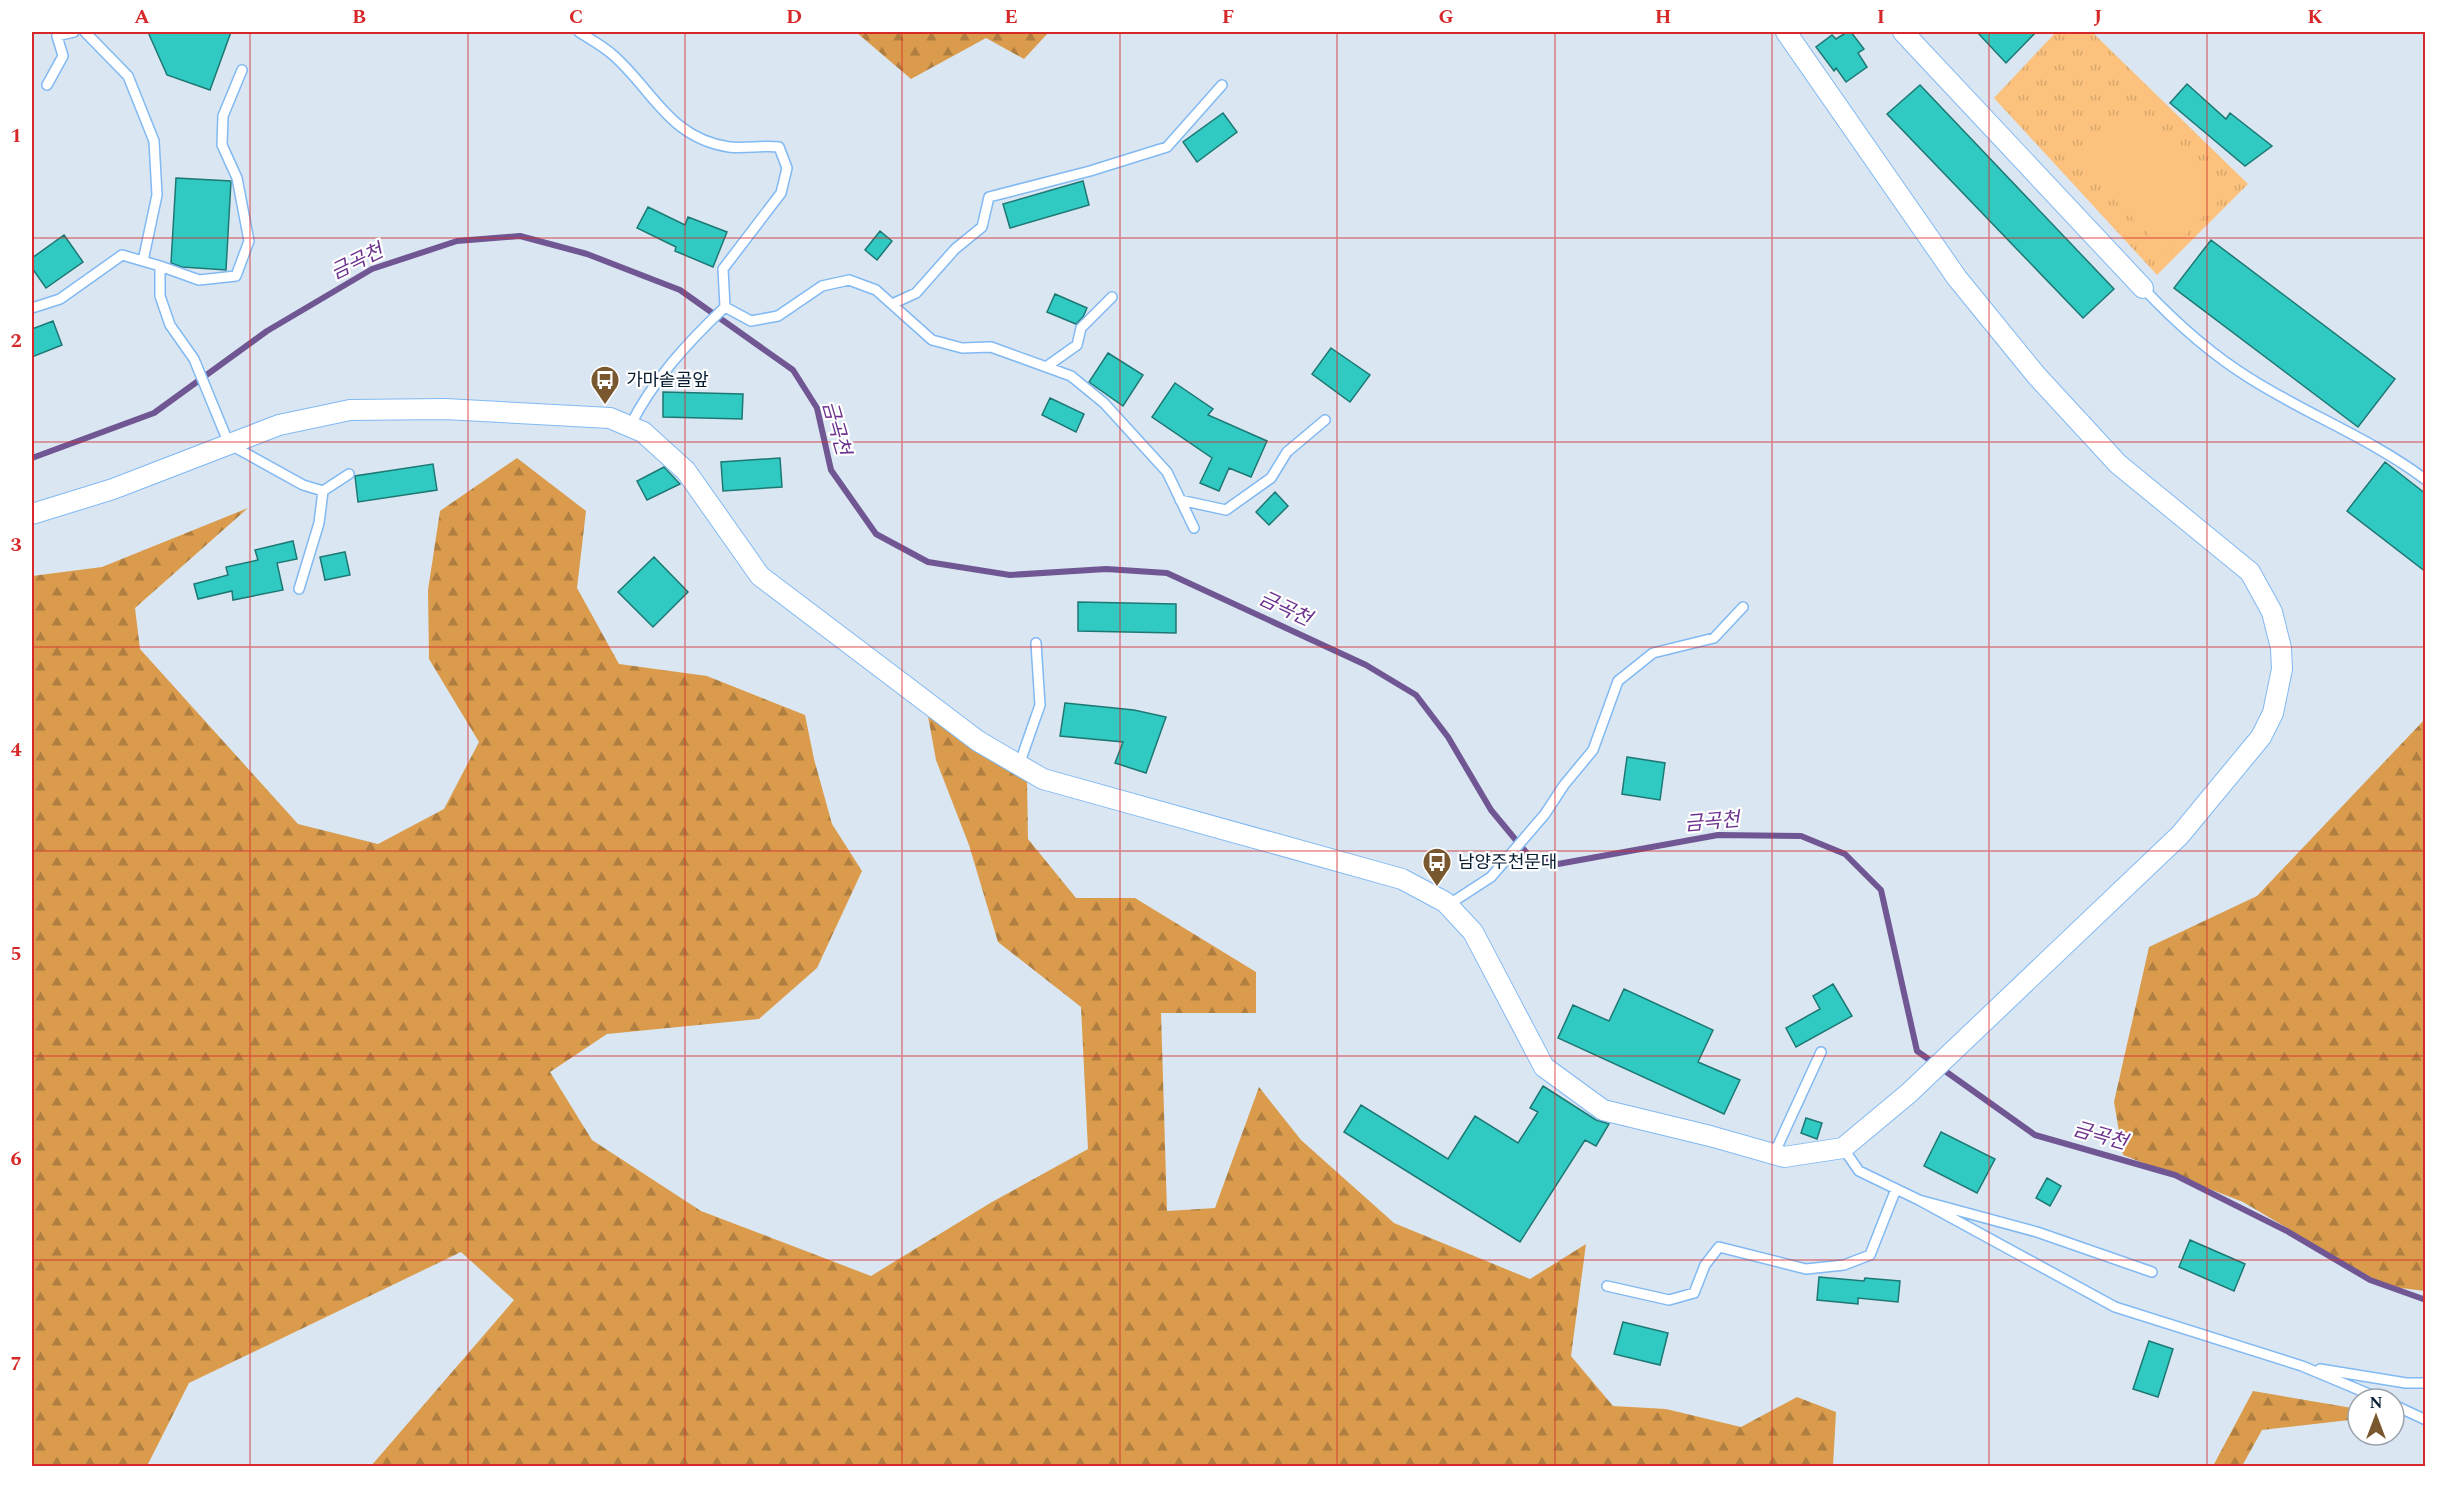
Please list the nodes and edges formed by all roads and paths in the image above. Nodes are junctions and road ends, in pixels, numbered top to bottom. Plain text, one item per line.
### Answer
1 (74, 32) edge
2 (85, 32) edge
3 (579, 32) edge
4 (1786, 32) edge
5 (1903, 32) edge
6 (242, 70) dead end
7 (47, 85) dead end
8 (1222, 85) dead end
9 (143, 261) junction
10 (160, 266) junction
11 (2143, 288) joint
12 (1112, 297) dead end
13 (892, 304) junction
14 (32, 307) edge
15 (725, 307) junction
16 (1046, 367) junction
17 (1325, 420) dead end
18 (630, 426) junction
19 (230, 444) junction
20 (349, 474) dead end
21 (2426, 480) edge
22 (323, 491) junction
23 (1180, 500) junction
24 (32, 514) edge
25 (1194, 528) dead end
26 (299, 589) dead end
27 (1743, 607) dead end
28 (1036, 643) dead end
29 (1019, 765) junction
30 (1448, 905) junction
31 (1821, 1052) dead end
32 (1843, 1148) junction
33 (1774, 1154) junction
34 (1896, 1189) junction
35 (1919, 1200) junction
36 (2152, 1272) dead end
37 (1607, 1286) dead end
38 (2302, 1366) junction
39 (2426, 1383) edge
40 (2352, 1387) edge
41 (2406, 1411) edge
42 (2426, 1420) edge

1 - 7 lane
2 - 9 lane
3 - 15 lane
4 - 32 street
5 - 11 street
6 - 10 lane
8 - 13 lane
9 - 10 lane
9 - 14 lane
10 - 19 lane
11 - 21 lane
12 - 16 lane
13 - 15 lane
13 - 16 lane
15 - 18 lane
16 - 23 lane
17 - 23 lane
18 - 19 street
18 - 29 street
19 - 22 lane
19 - 24 street
20 - 22 lane
22 - 26 lane
23 - 25 lane
27 - 30 lane
28 - 29 lane
29 - 30 street
30 - 33 street
31 - 33 lane
32 - 33 street
32 - 34 lane
34 - 35 lane
34 - 37 lane
35 - 36 lane
35 - 38 lane
38 - 39 lane
38 - 40 lane
41 - 42 lane

